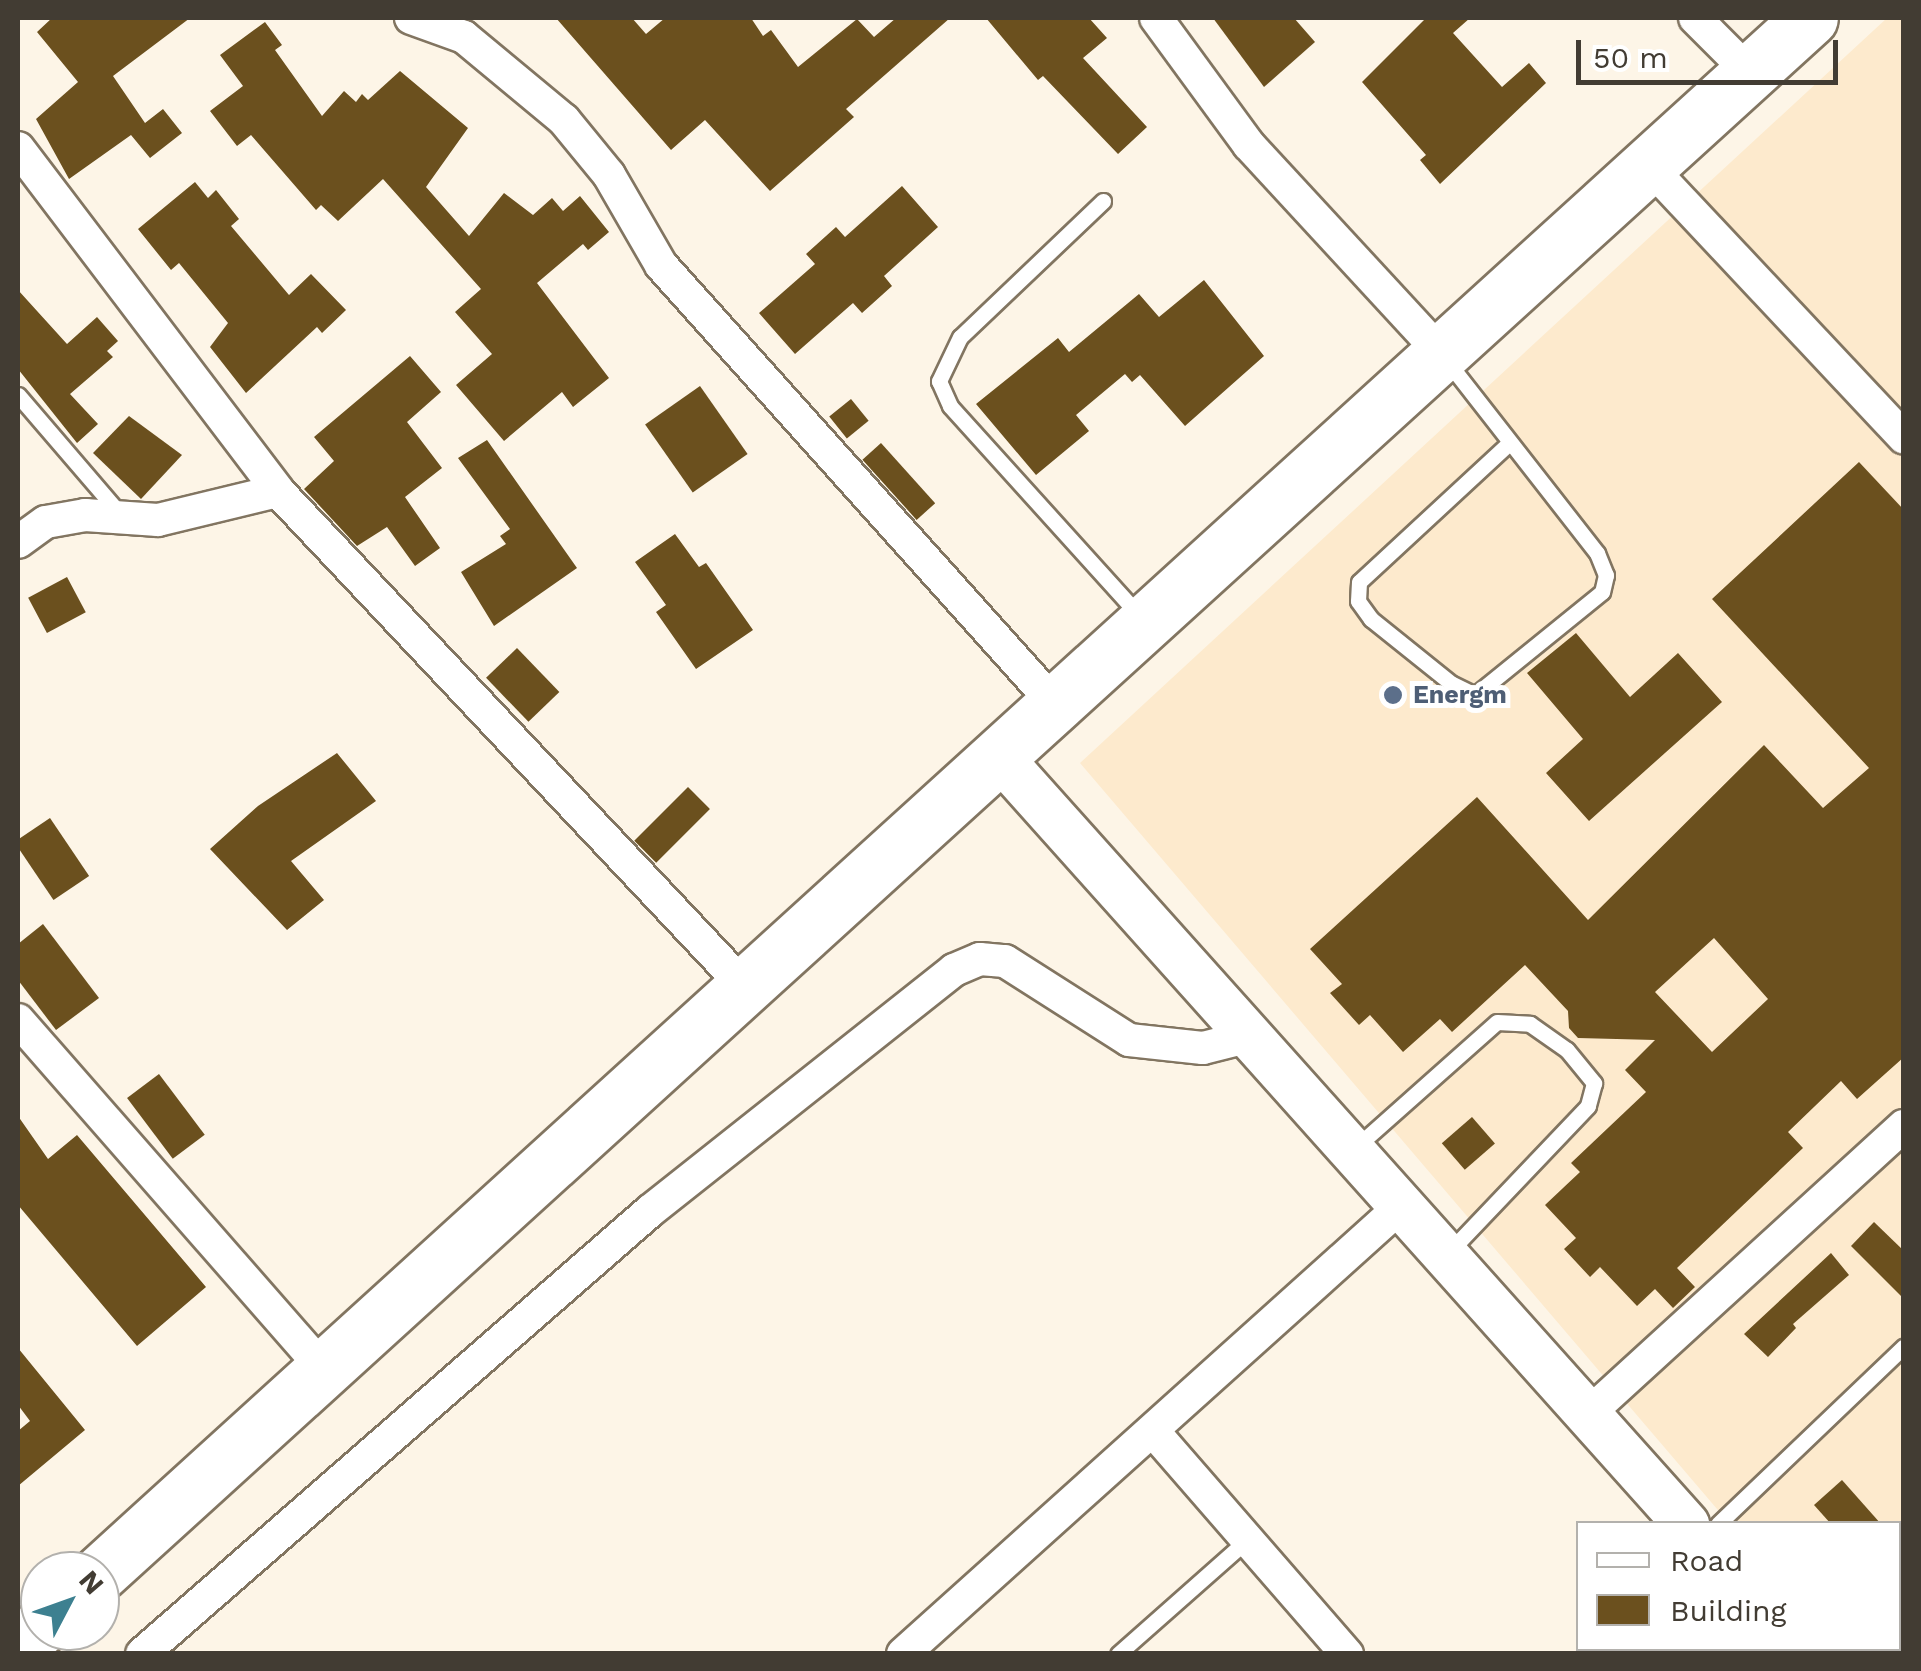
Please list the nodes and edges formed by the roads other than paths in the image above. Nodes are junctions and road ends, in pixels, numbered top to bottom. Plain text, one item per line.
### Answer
1 (411, 18) edge
2 (1156, 18) edge
3 (1695, 18) edge
4 (1810, 18) edge
5 (1750, 73) junction
6 (18, 148) edge
7 (1648, 165) junction
8 (1102, 200) dead end
9 (1442, 354) junction
10 (18, 395) edge
11 (1904, 438) edge
12 (1509, 444) junction
13 (278, 491) junction
14 (126, 522) junction
15 (18, 542) edge
16 (1144, 621) junction
17 (1052, 702) junction
18 (996, 754) junction
19 (744, 986) junction
20 (18, 1020) edge
21 (1246, 1037) junction
22 (1904, 1126) edge
23 (1349, 1153) junction
24 (1398, 1209) junction
25 (1442, 1258) junction
26 (1904, 1346) edge
27 (324, 1368) junction
28 (1586, 1416) junction
29 (1153, 1431) junction
30 (1683, 1521) edge
31 (1721, 1521) edge
32 (1249, 1538) junction
33 (120, 1555) edge
34 (142, 1654) edge
35 (903, 1654) edge
36 (1118, 1654) edge
37 (1346, 1654) edge

1 - 17 street
2 - 9 street
3 - 5 street
4 - 5 highway
5 - 7 highway
6 - 13 street
7 - 9 highway
7 - 11 street
8 - 16 lane
9 - 12 lane
9 - 16 highway
10 - 14 lane
12 - 12 lane
13 - 14 street
13 - 19 street
14 - 15 street
16 - 17 highway
17 - 18 highway
18 - 19 highway
18 - 21 street
19 - 27 highway
20 - 27 street
21 - 23 street
21 - 34 street
22 - 28 street
23 - 24 street
23 - 25 lane
24 - 25 street
24 - 29 street
25 - 28 street
26 - 31 lane
27 - 33 highway
28 - 30 street
29 - 32 street
29 - 35 street
32 - 36 lane
32 - 37 street

